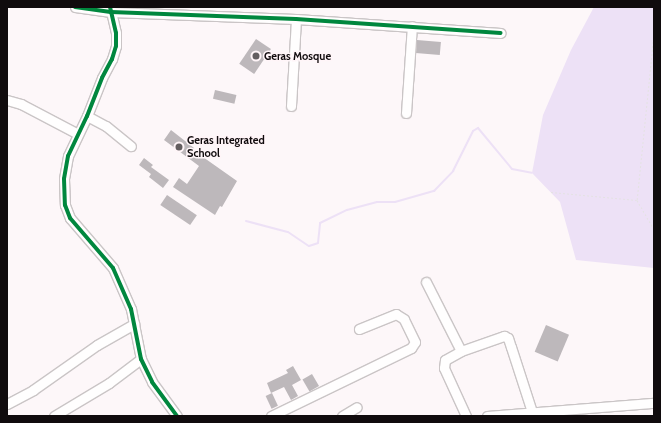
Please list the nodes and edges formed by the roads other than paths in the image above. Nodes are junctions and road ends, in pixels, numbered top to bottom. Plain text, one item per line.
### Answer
1 (75, 7) edge
2 (111, 9) edge
3 (296, 19) junction
4 (412, 26) junction
5 (501, 33) dead end
6 (7, 100) edge
7 (291, 106) dead end
8 (406, 112) dead end
9 (87, 116) junction
10 (78, 134) junction
11 (131, 146) dead end
12 (426, 282) dead end
13 (134, 324) junction
14 (359, 329) dead end
15 (461, 351) junction
16 (141, 359) junction
17 (654, 403) edge
18 (7, 404) edge
19 (357, 407) dead end
20 (532, 412) junction
21 (54, 416) edge
22 (176, 416) edge
23 (271, 416) edge
24 (342, 416) edge
25 (466, 416) edge
26 (487, 416) edge

1 - 2 street
2 - 3 street
2 - 9 street
3 - 4 street
3 - 7 street
4 - 5 street
4 - 8 street
6 - 10 street
9 - 10 street
9 - 11 street
10 - 13 street
12 - 15 street
13 - 16 street
13 - 18 street
14 - 23 street
15 - 20 street
15 - 25 street
16 - 21 street
16 - 22 street
17 - 20 street
19 - 24 street
20 - 26 street

